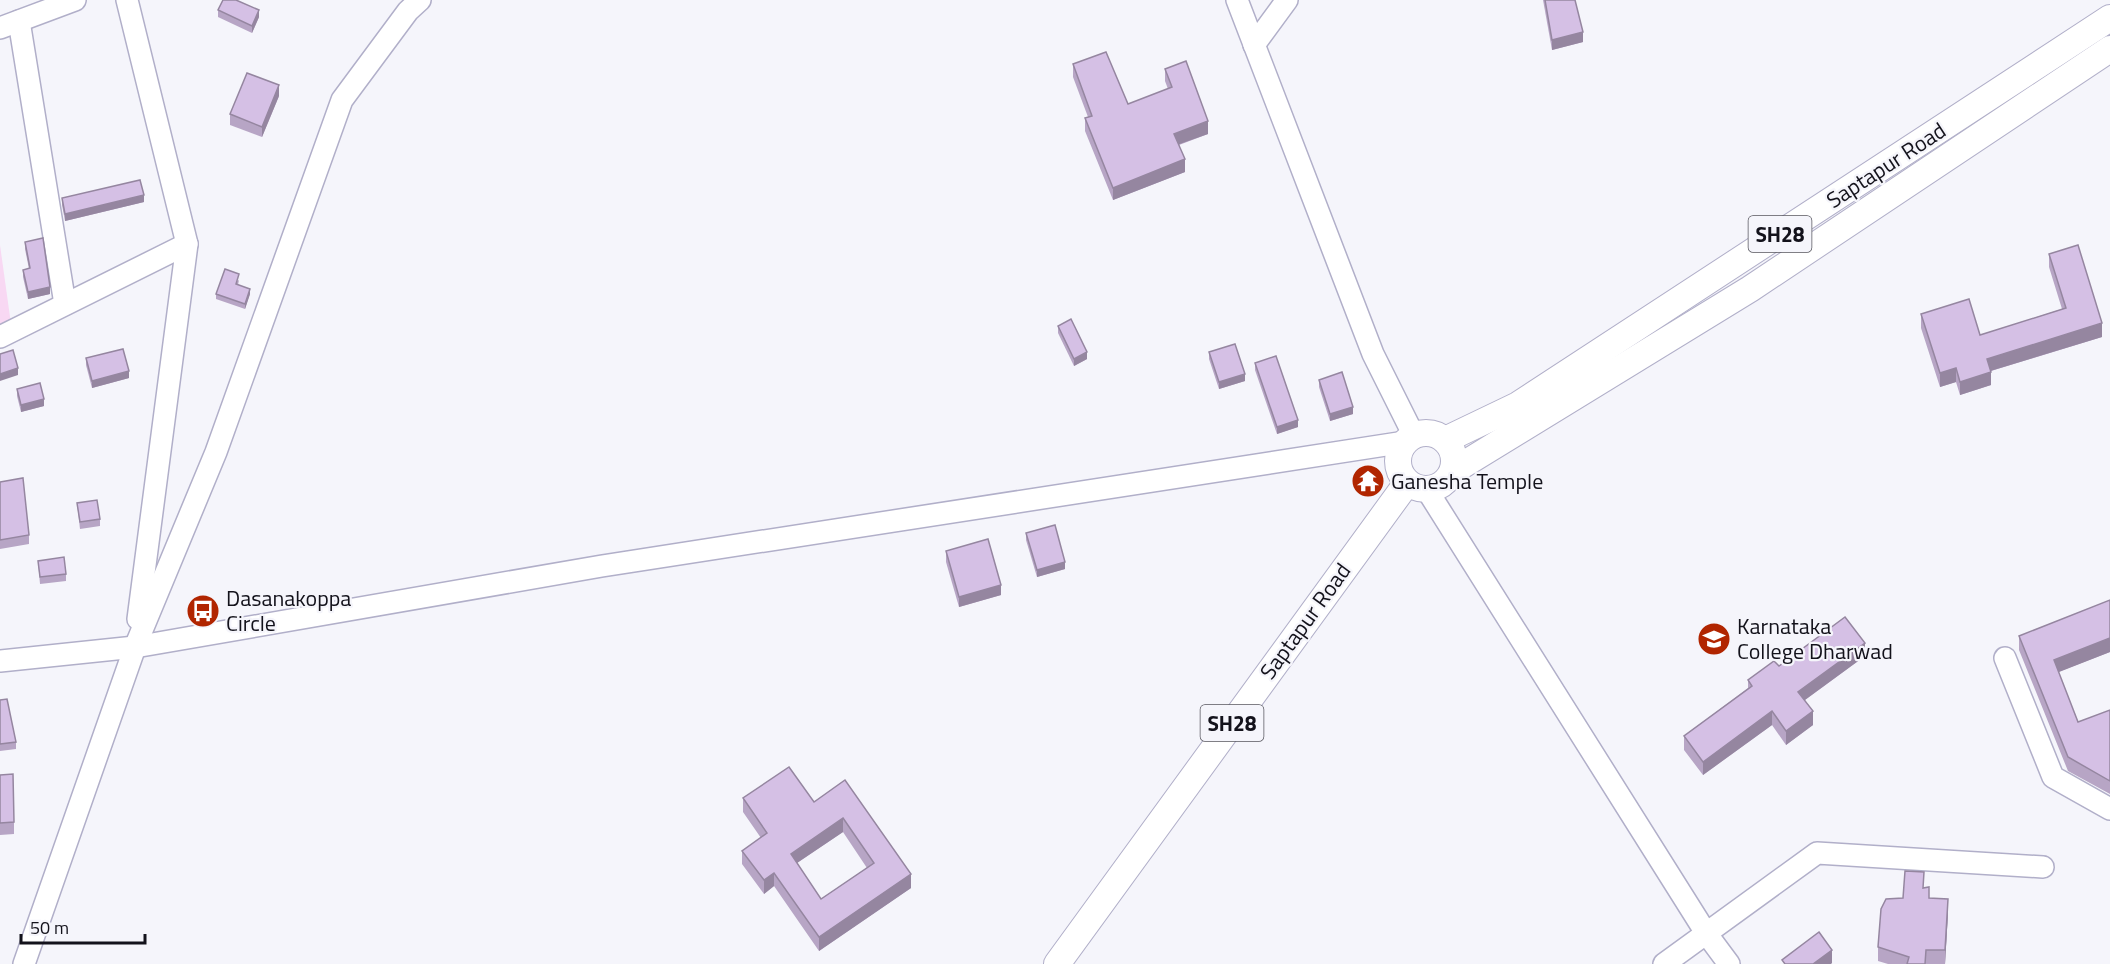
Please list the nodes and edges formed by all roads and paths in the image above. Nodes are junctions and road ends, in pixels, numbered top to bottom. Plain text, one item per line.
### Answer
1 (75, 0) edge
2 (127, 0) edge
3 (420, 0) edge
4 (1237, 0) edge
5 (1287, 0) edge
6 (2110, 18) edge
7 (10, 24) edge
8 (1254, 45) junction
9 (2110, 49) edge
10 (187, 243) junction
11 (65, 304) junction
12 (0, 337) edge
13 (1409, 439) junction
14 (1445, 440) junction
15 (1453, 471) junction
16 (1417, 486) junction
17 (135, 647) junction
18 (2005, 658) dead end
19 (0, 661) edge
20 (2110, 809) edge
21 (2043, 867) dead end
22 (1706, 933) junction
23 (24, 964) edge
24 (1057, 964) edge
25 (1664, 964) edge
26 (1729, 964) edge

1 - 7 street
2 - 10 street
3 - 17 street
4 - 8 street
5 - 8 street
6 - 14 main road, Saptapur Road / SH28
7 - 11 street
8 - 13 street
9 - 15 main road, Saptapur Road / SH28
10 - 11 street
10 - 17 street
11 - 12 street
13 - 14 main road
13 - 16 main road
13 - 17 street
14 - 15 main road
15 - 16 main road
16 - 22 street
16 - 24 main road, Saptapur Road / SH28
17 - 19 street
17 - 23 street
18 - 20 street
21 - 22 street
22 - 25 street
22 - 26 street

